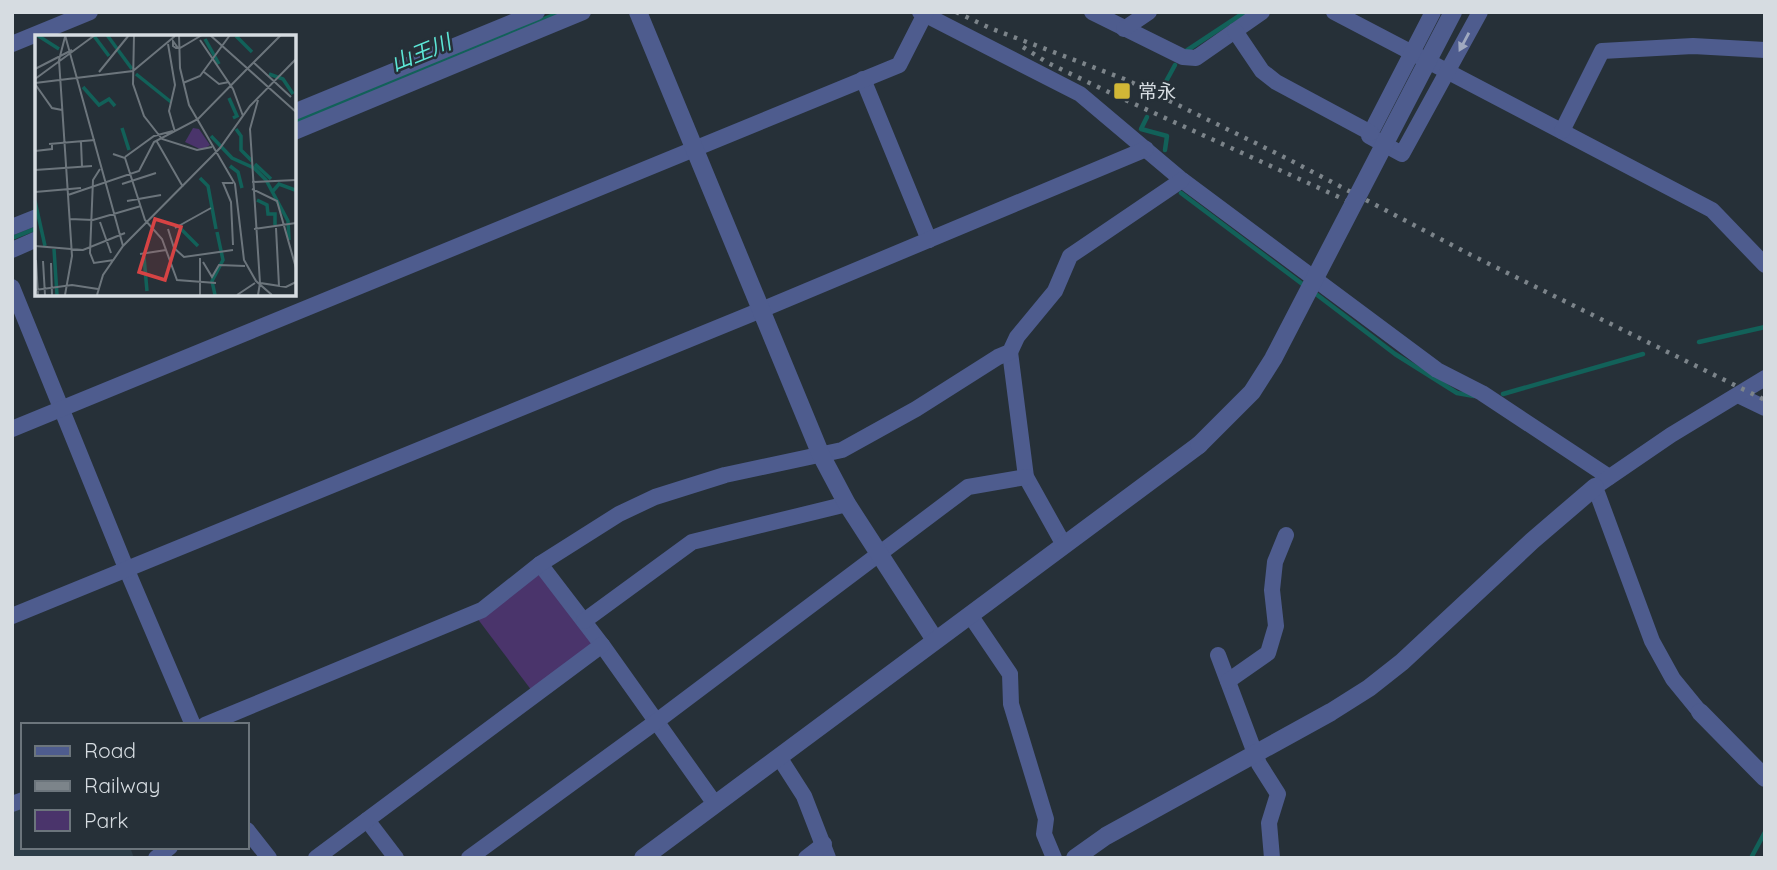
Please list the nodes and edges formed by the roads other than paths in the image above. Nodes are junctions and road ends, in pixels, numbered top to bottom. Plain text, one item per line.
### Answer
1 (90, 12) edge
2 (537, 12) edge
3 (583, 12) edge
4 (638, 12) edge
5 (1093, 12) edge
6 (1149, 12) edge
7 (1262, 12) edge
8 (1334, 12) edge
9 (1433, 12) edge
10 (1453, 12) edge
11 (1480, 12) edge
12 (923, 13) edge
13 (1124, 29) junction
14 (1235, 31) junction
15 (12, 44) edge
16 (1765, 50) edge
17 (1411, 52) junction
18 (1448, 71) junction
19 (863, 79) junction
20 (296, 111) edge
21 (296, 131) edge
22 (1562, 131) junction
23 (1371, 133) junction
24 (695, 148) junction
25 (1146, 149) junction
26 (1182, 180) junction
27 (35, 218) edge
28 (12, 227) edge
29 (35, 240) edge
30 (929, 240) junction
31 (12, 250) edge
32 (1765, 265) edge
33 (12, 287) edge
34 (761, 310) junction
35 (1010, 352) junction
36 (1765, 378) edge
37 (1738, 395) junction
38 (63, 408) junction
39 (1765, 408) edge
40 (12, 429) edge
41 (821, 454) junction
42 (1026, 477) junction
43 (1602, 482) junction
44 (847, 504) junction
45 (1286, 535) dead end
46 (1063, 545) junction
47 (880, 553) junction
48 (540, 564) junction
49 (126, 568) junction
50 (12, 615) edge
51 (970, 615) junction
52 (584, 621) junction
53 (935, 640) junction
54 (602, 645) junction
55 (1217, 655) dead end
56 (1228, 681) junction
57 (1700, 712) joint
58 (657, 721) junction
59 (192, 723) edge
60 (210, 723) edge
61 (1255, 754) junction
62 (779, 757) junction
63 (1765, 778) edge
64 (715, 804) junction
65 (367, 820) junction
66 (248, 831) edge
67 (826, 851) edge
68 (268, 858) edge
69 (316, 858) edge
70 (396, 858) edge
71 (469, 858) edge
72 (643, 858) edge
73 (806, 858) edge
74 (1055, 858) edge
75 (1075, 858) edge
76 (1272, 858) edge

1 - 15 street
2 - 20 street
3 - 21 street
4 - 24 street
5 - 13 street
6 - 13 street
7 - 14 street
8 - 17 street
9 - 17 street
10 - 46 street, bridge
11 -> 18 street
12 - 19 street
12 - 25 street
13 - 14 street
14 - 23 street
16 - 22 street
17 - 18 street
17 - 23 street
18 - 22 street
18 - 23 street
19 - 24 street
19 - 30 street
22 - 32 street
24 - 34 street
24 - 38 street
25 - 26 street
25 - 30 street
26 - 35 street
26 - 43 street
27 - 28 street
29 - 31 street
30 - 34 street
33 - 38 street
34 - 41 street
34 - 49 street
35 - 41 street
35 - 42 street
36 - 37 street
37 - 39 street
37 - 43 street
38 - 40 street
38 - 49 street
41 - 44 street
41 - 48 street
42 - 46 street
42 - 47 street
43 - 57 street
43 - 61 street
44 - 47 street
44 - 52 street
45 - 56 street
46 - 51 street
47 - 53 street
47 - 58 street
48 - 52 street
48 - 60 street
49 - 50 street
49 - 59 street
51 - 53 street
51 - 74 street
52 - 54 street
53 - 62 street
54 - 58 street
54 - 65 street
55 - 56 street
56 - 61 street
57 - 63 street
58 - 64 street
58 - 71 street
61 - 75 street
61 - 76 street
62 - 64 street
62 - 67 street
64 - 72 street
65 - 69 street
65 - 70 street
66 - 68 street
67 - 73 street

